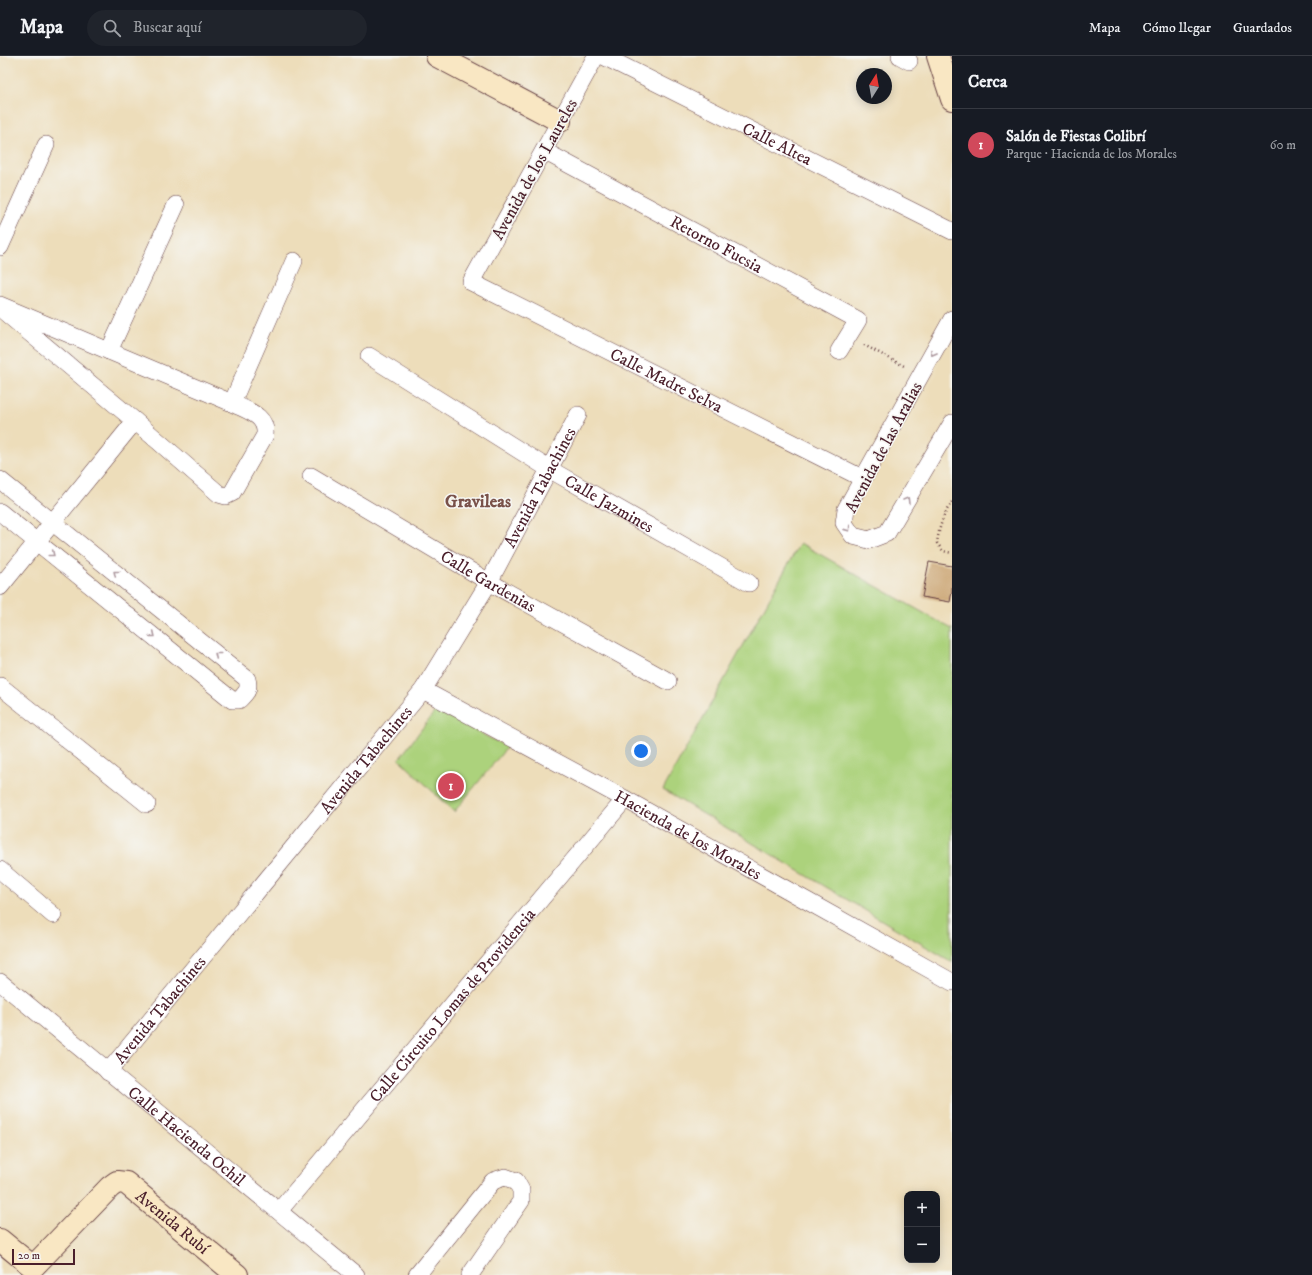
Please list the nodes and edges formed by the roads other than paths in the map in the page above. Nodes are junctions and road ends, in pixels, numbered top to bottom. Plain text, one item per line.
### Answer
1 (438, 56) edge
2 (596, 56) edge
3 (603, 56) edge
4 (938, 56) edge
5 (952, 99) edge
6 (560, 121) junction
7 (46, 145) dead end
8 (544, 151) junction
9 (176, 205) dead end
10 (952, 231) edge
11 (0, 247) edge
12 (294, 261) dead end
13 (471, 282) joint
14 (0, 306) edge
15 (952, 319) edge
16 (109, 351) junction
17 (839, 351) dead end
18 (370, 356) dead end
19 (232, 403) junction
20 (578, 416) dead end
21 (135, 420) junction
22 (952, 423) edge
23 (549, 469) junction
24 (311, 476) dead end
25 (862, 478) junction
26 (0, 480) edge
27 (0, 512) edge
28 (52, 522) junction
29 (37, 541) junction
30 (489, 582) junction
31 (749, 583) dead end
32 (0, 587) edge
33 (668, 681) dead end
34 (0, 686) edge
35 (423, 690) junction
36 (625, 799) junction
37 (147, 804) dead end
38 (0, 870) edge
39 (53, 915) dead end
40 (0, 982) edge
41 (952, 982) edge
42 (108, 1072) junction
43 (279, 1210) junction
44 (0, 1240) edge
45 (35, 1272) edge
46 (237, 1275) edge
47 (356, 1275) edge
48 (417, 1275) edge
49 (470, 1275) edge

1 - 6 street
2 - 6 street, Avenida de los Laureles
3 - 10 street, Calle Altea
4 - 5 street
6 - 8 street, Avenida de los Laureles
7 - 11 street
8 - 13 street, Avenida de los Laureles
8 - 17 street, Retorno Fucsia
9 - 16 street
12 - 19 street
13 - 25 street, Calle Madre Selva
14 - 16 street
14 - 21 street
15 -> 25 street, Avenida de las Aralias
16 - 19 street
18 - 23 street, Calle Jazmines
19 - 21 street
20 - 23 street, Avenida Tabachines
21 - 28 street
25 -> 22 street, Avenida de las Aralias
23 - 30 street, Avenida Tabachines
23 - 31 street, Calle Jazmines
24 - 30 street, Calle Gardenias
26 - 28 street
27 - 29 street
28 - 29 street
29 -> 28 street
29 - 32 street
30 - 33 street, Calle Gardenias
30 - 35 street, Avenida Tabachines
34 - 37 street
35 - 36 street, Hacienda de los Morales
35 - 42 street, Avenida Tabachines
36 - 41 street, Hacienda de los Morales
36 - 43 street, Calle Circuito Lomas de Providencia
38 - 39 street
40 - 42 street, Calle Hacienda Ochil
42 - 43 street, Calle Hacienda Ochil
43 - 47 street, Calle Hacienda Ochil
44 - 45 street
45 - 46 street, Avenida Rubí
48 - 49 street

